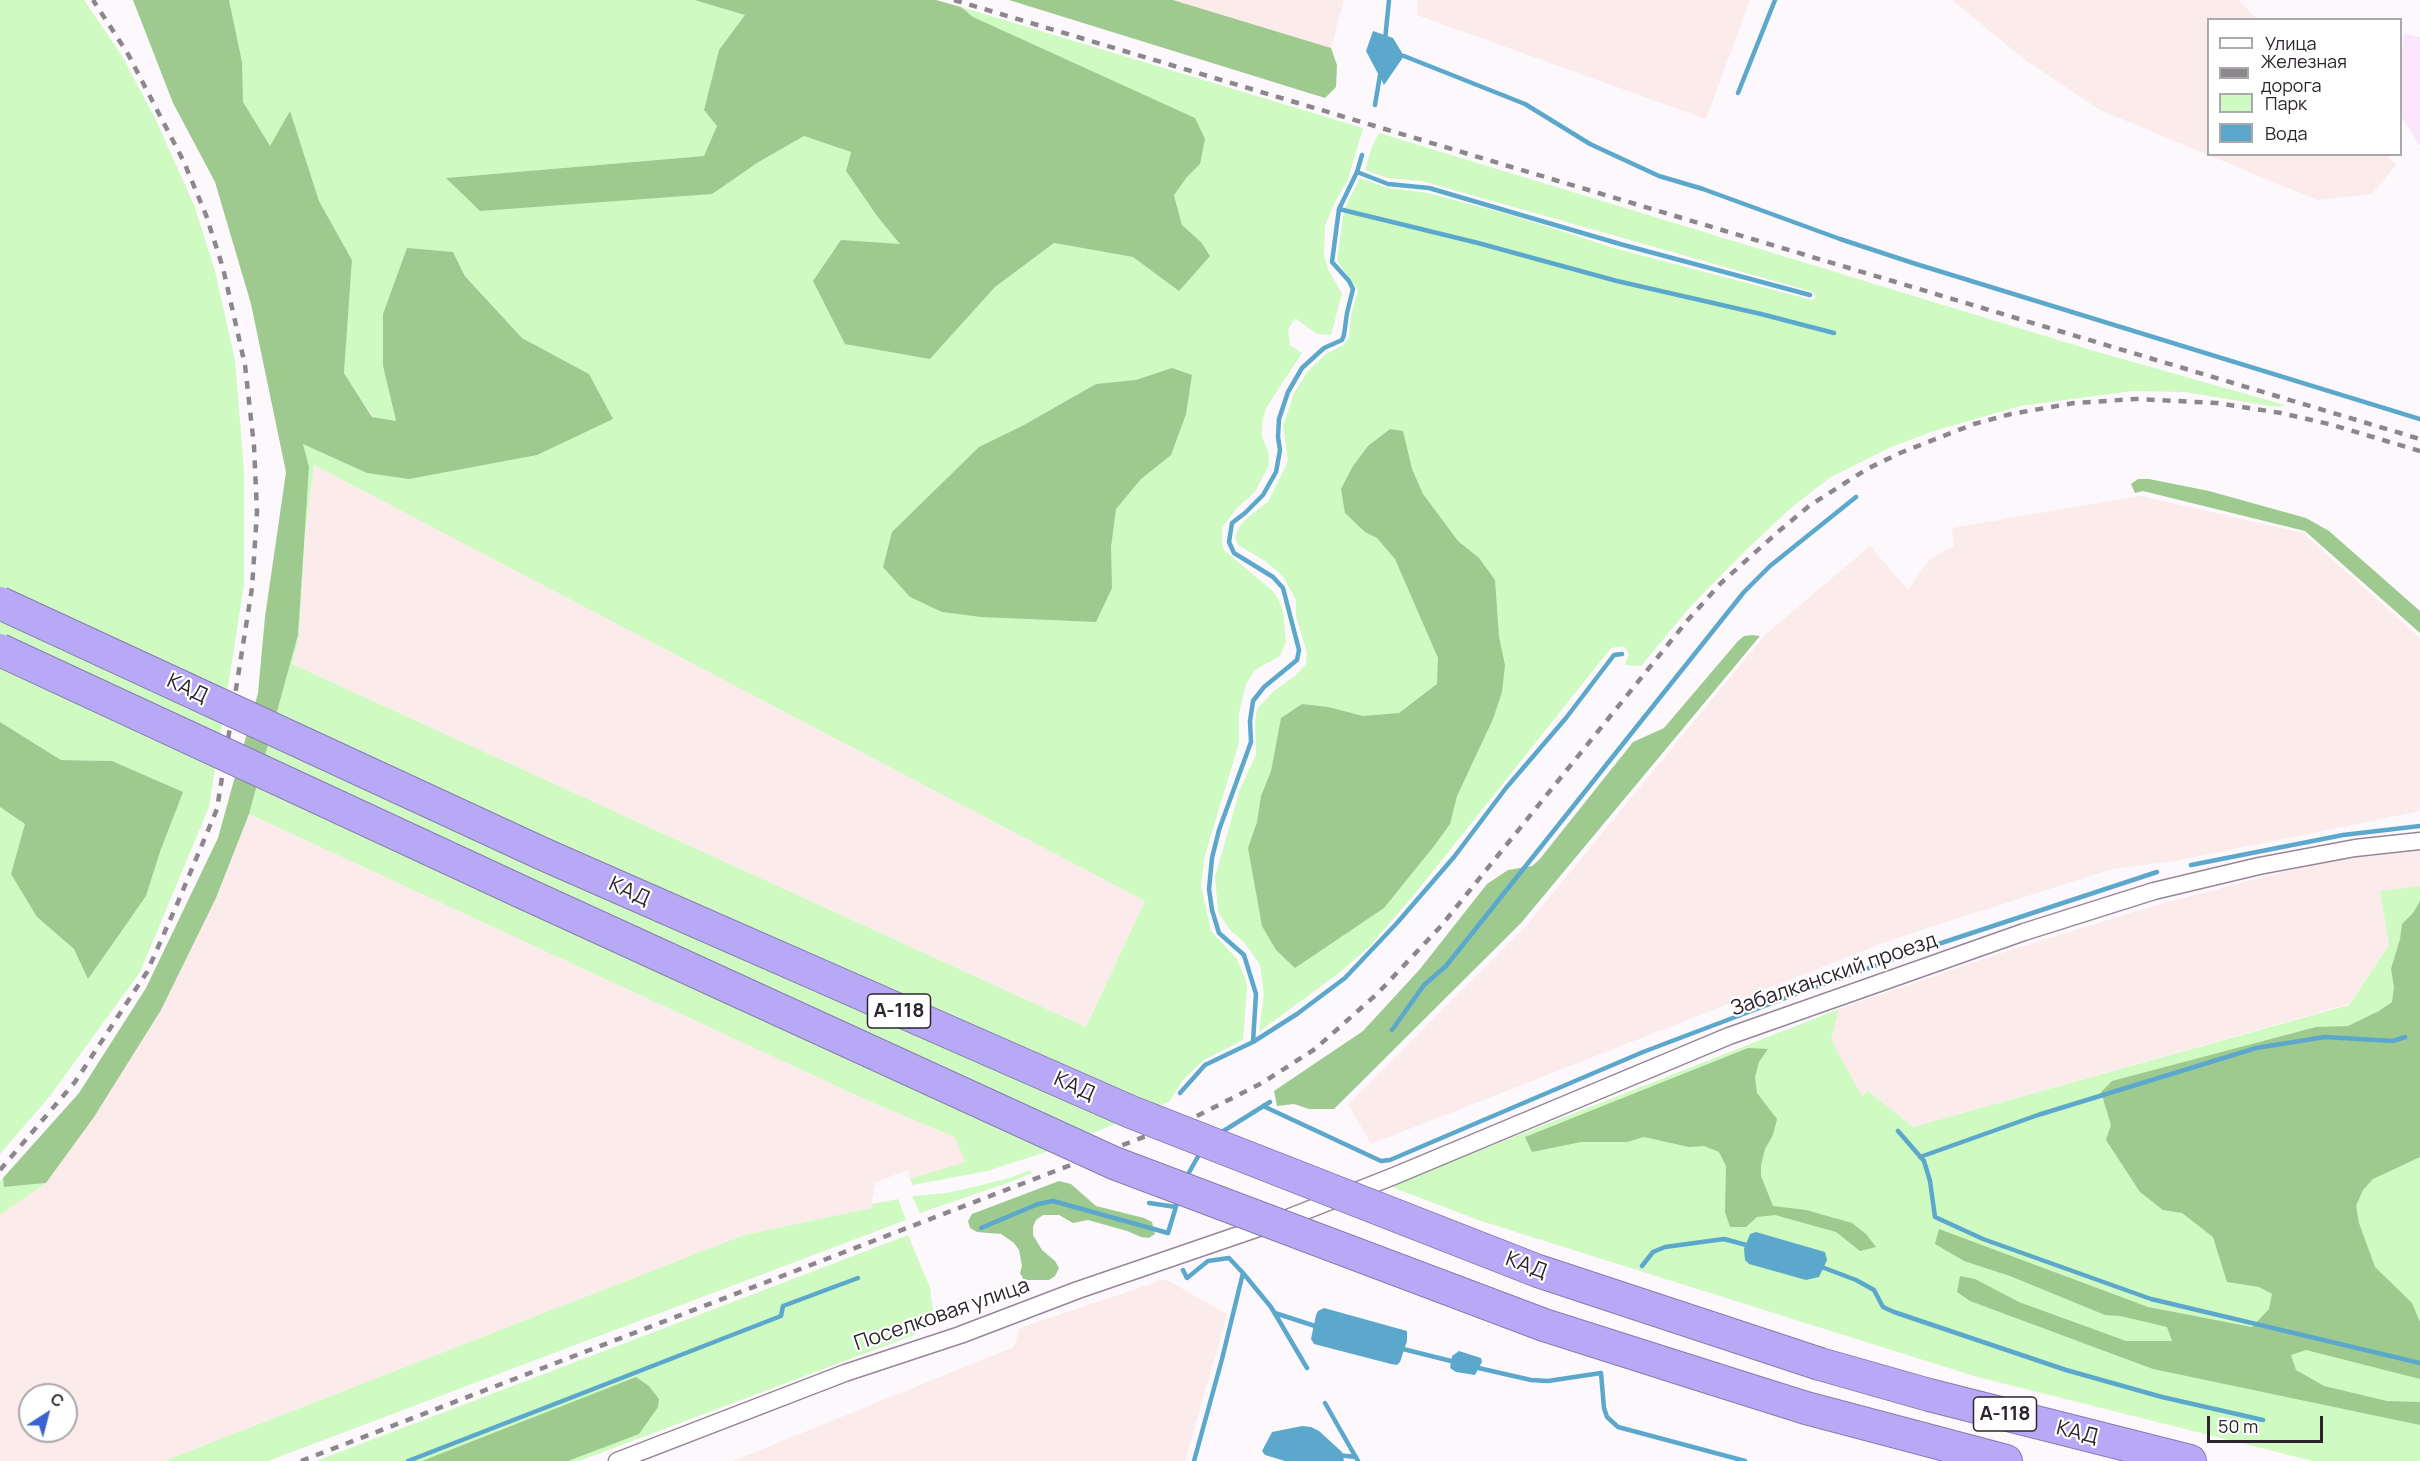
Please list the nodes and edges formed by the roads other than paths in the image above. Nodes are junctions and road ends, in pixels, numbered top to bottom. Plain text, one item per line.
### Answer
1 (0, 603) edge
2 (0, 650) edge
3 (2420, 841) edge
4 (1285, 1219) joint
5 (617, 1461) edge
6 (2006, 1461) edge
7 (2190, 1461) edge

1 - 7 highway, КАД / А-118, bridge
2 - 6 highway, КАД / А-118, bridge
3 - 4 street, Забалканский проезд
4 - 5 street, Поселковая улица

